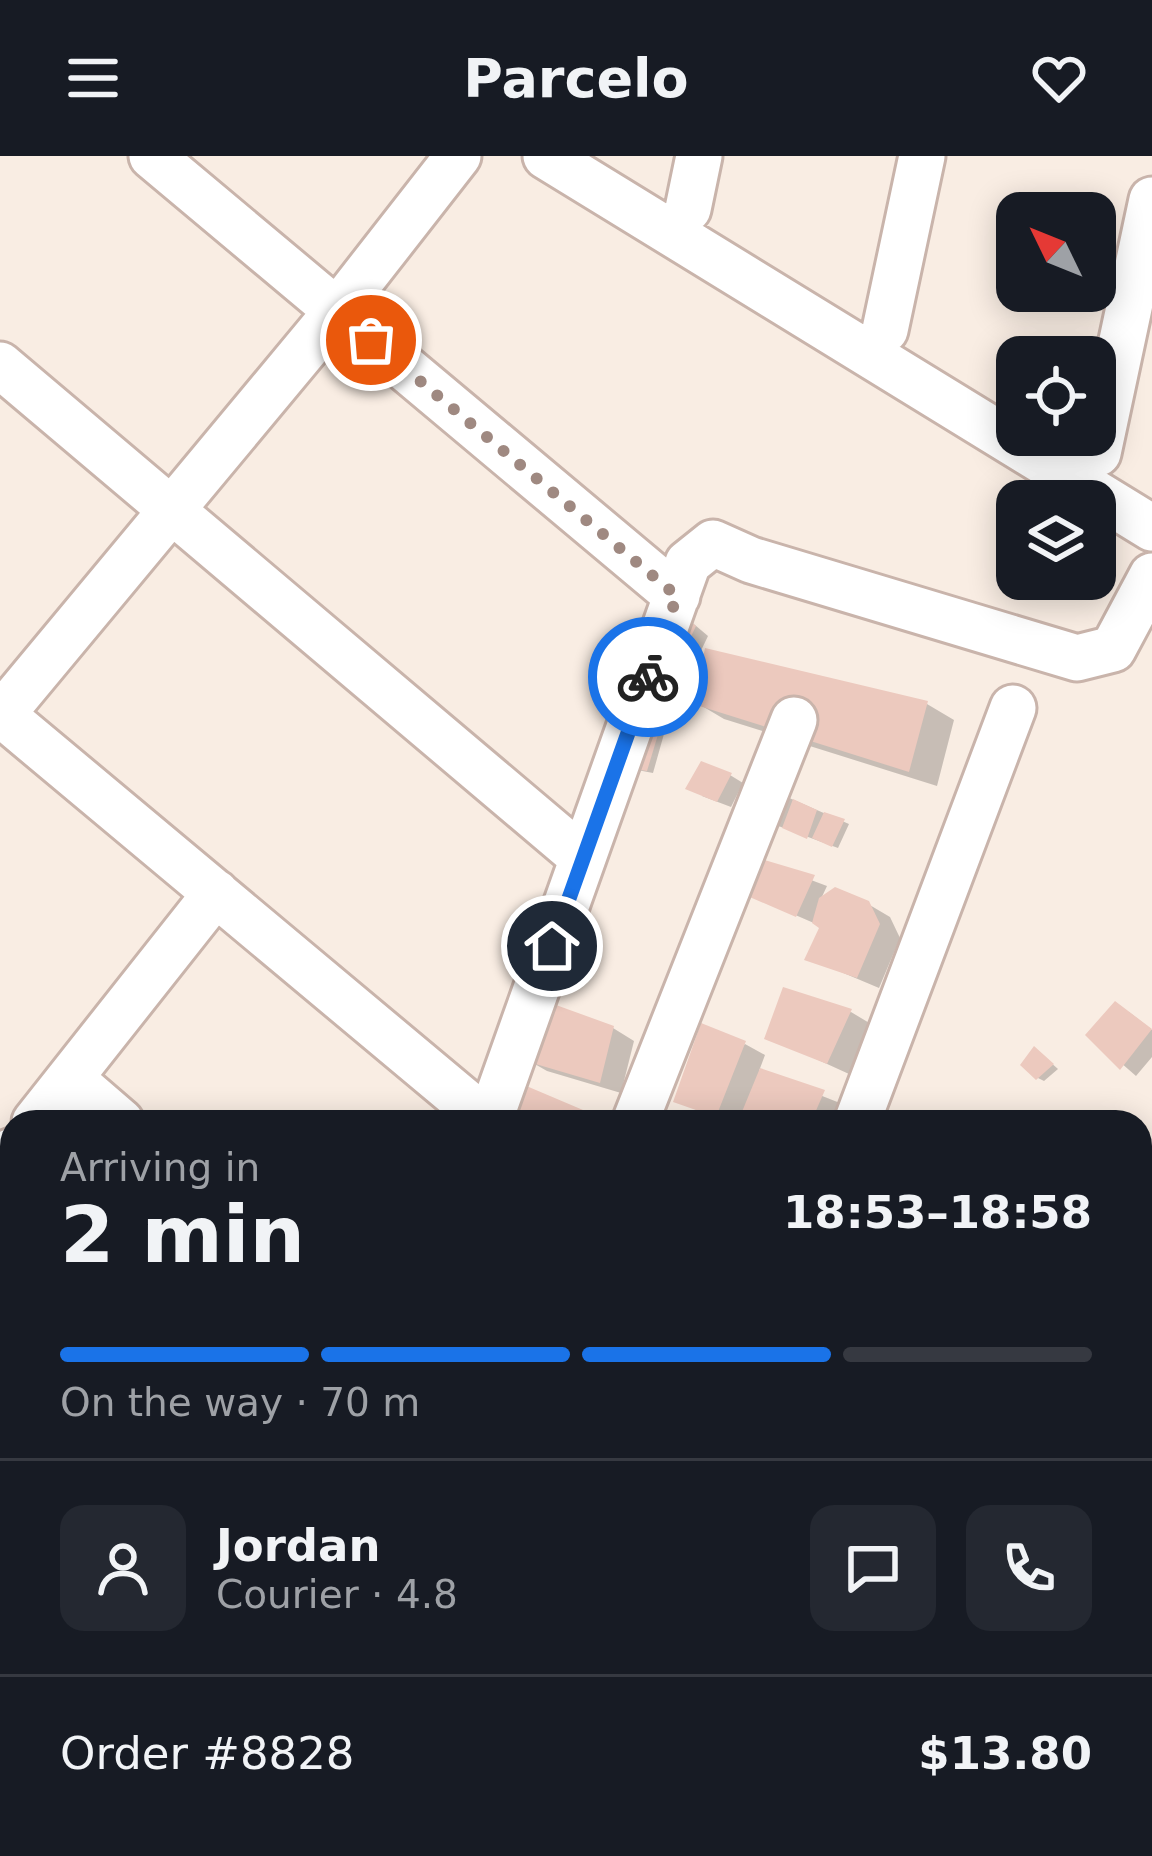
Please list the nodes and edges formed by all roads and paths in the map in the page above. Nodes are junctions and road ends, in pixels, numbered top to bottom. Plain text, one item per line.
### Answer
1 (152, 156) edge
2 (458, 156) edge
3 (546, 156) edge
4 (699, 156) edge
5 (922, 156) edge
6 (1152, 200) edge
7 (688, 209) dead end
8 (337, 311) junction
9 (885, 330) dead end
10 (0, 365) edge
11 (1116, 369) edge
12 (173, 512) junction
13 (1152, 528) edge
14 (1152, 576) edge
15 (677, 596) junction
16 (1013, 708) dead end
17 (1, 714) edge
18 (794, 720) dead end
19 (583, 859) junction
20 (216, 893) junction
21 (70, 1078) junction
22 (45, 1110) edge
23 (107, 1110) edge
24 (475, 1110) edge
25 (493, 1110) edge
26 (640, 1110) edge
27 (862, 1110) edge

1 - 8 street
2 - 8 street
3 - 13 street
4 - 7 street
5 - 9 street
6 - 11 street
8 - 12 street
8 - 15 street
10 - 12 street
12 - 17 street
12 - 19 street
14 - 15 street
15 - 19 street
16 - 27 street
17 - 20 street
18 - 26 street
19 - 25 street
20 - 21 street
20 - 24 street
21 - 22 street
21 - 23 street

